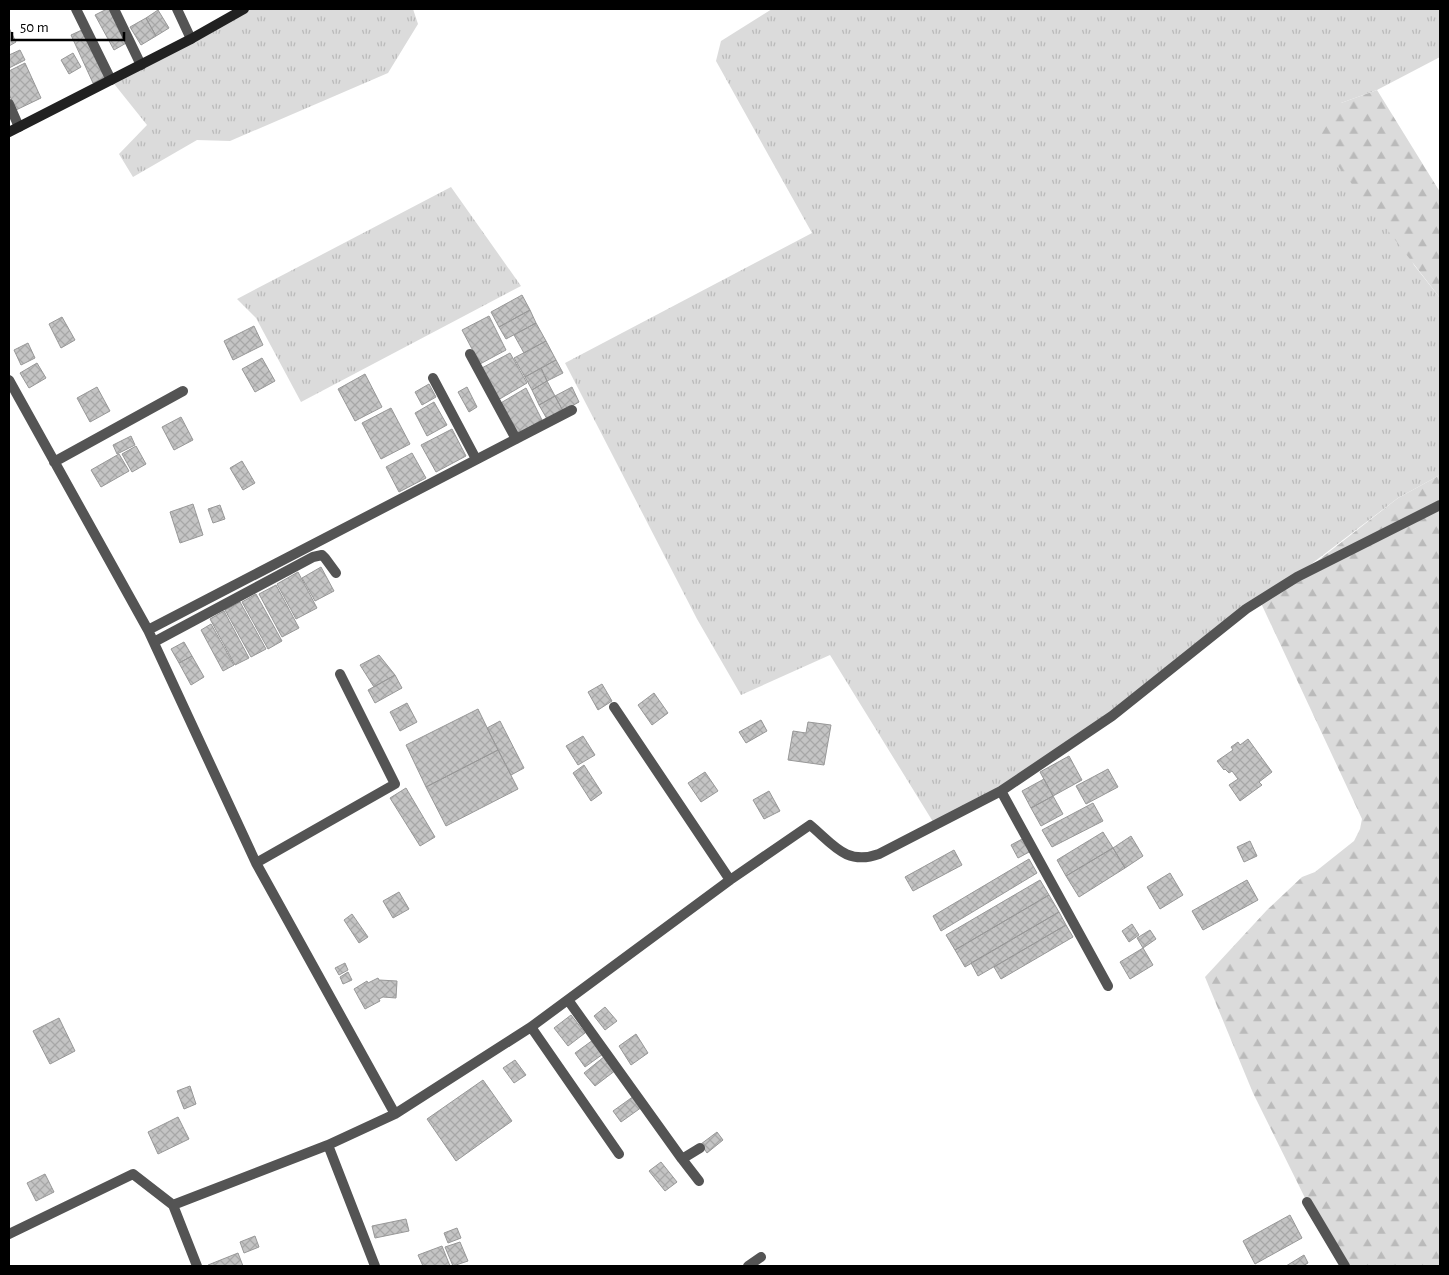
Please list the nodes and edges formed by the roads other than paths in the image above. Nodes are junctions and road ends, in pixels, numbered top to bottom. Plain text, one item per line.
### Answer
1 (76, 9) edge
2 (114, 9) edge
3 (177, 9) edge
4 (244, 9) edge
5 (191, 39) junction
6 (141, 65) junction
7 (111, 80) junction
8 (9, 104) edge
9 (19, 127) junction
10 (9, 132) edge
11 (470, 354) dead end
12 (433, 378) dead end
13 (9, 380) edge
14 (183, 392) dead end
15 (572, 410) dead end
16 (516, 439) junction
17 (476, 459) junction
18 (54, 462) junction
19 (1440, 505) edge
20 (336, 573) dead end
21 (148, 630) junction
22 (154, 642) junction
23 (340, 674) dead end
24 (614, 707) dead end
25 (1000, 791) junction
26 (256, 863) junction
27 (730, 880) junction
28 (1108, 986) dead end
29 (568, 1000) junction
30 (531, 1027) junction
31 (395, 1114) junction
32 (328, 1145) junction
33 (700, 1148) dead end
34 (619, 1154) dead end
35 (682, 1159) junction
36 (699, 1181) dead end
37 (1307, 1202) dead end
38 (172, 1206) junction
39 (9, 1234) edge
40 (761, 1257) dead end
41 (197, 1266) edge
42 (375, 1266) edge
43 (748, 1266) edge
44 (1345, 1266) edge

1 - 7 street
2 - 6 street
3 - 5 street
4 - 5 street
5 - 6 street
6 - 7 street
7 - 9 street
8 - 9 street
9 - 10 street
11 - 16 street
12 - 17 street
13 - 18 street
14 - 18 street
15 - 16 street
16 - 17 street
17 - 21 street
18 - 21 street
19 - 25 street
20 - 22 street
21 - 22 street
22 - 26 street
23 - 26 street
24 - 27 street
25 - 27 street
25 - 28 street
26 - 31 street
27 - 29 street
29 - 30 street
29 - 35 street
30 - 31 street
30 - 34 street
31 - 32 street
32 - 38 street
32 - 42 street
33 - 35 street
35 - 36 street
37 - 44 street
38 - 39 street
38 - 41 street
40 - 43 street

